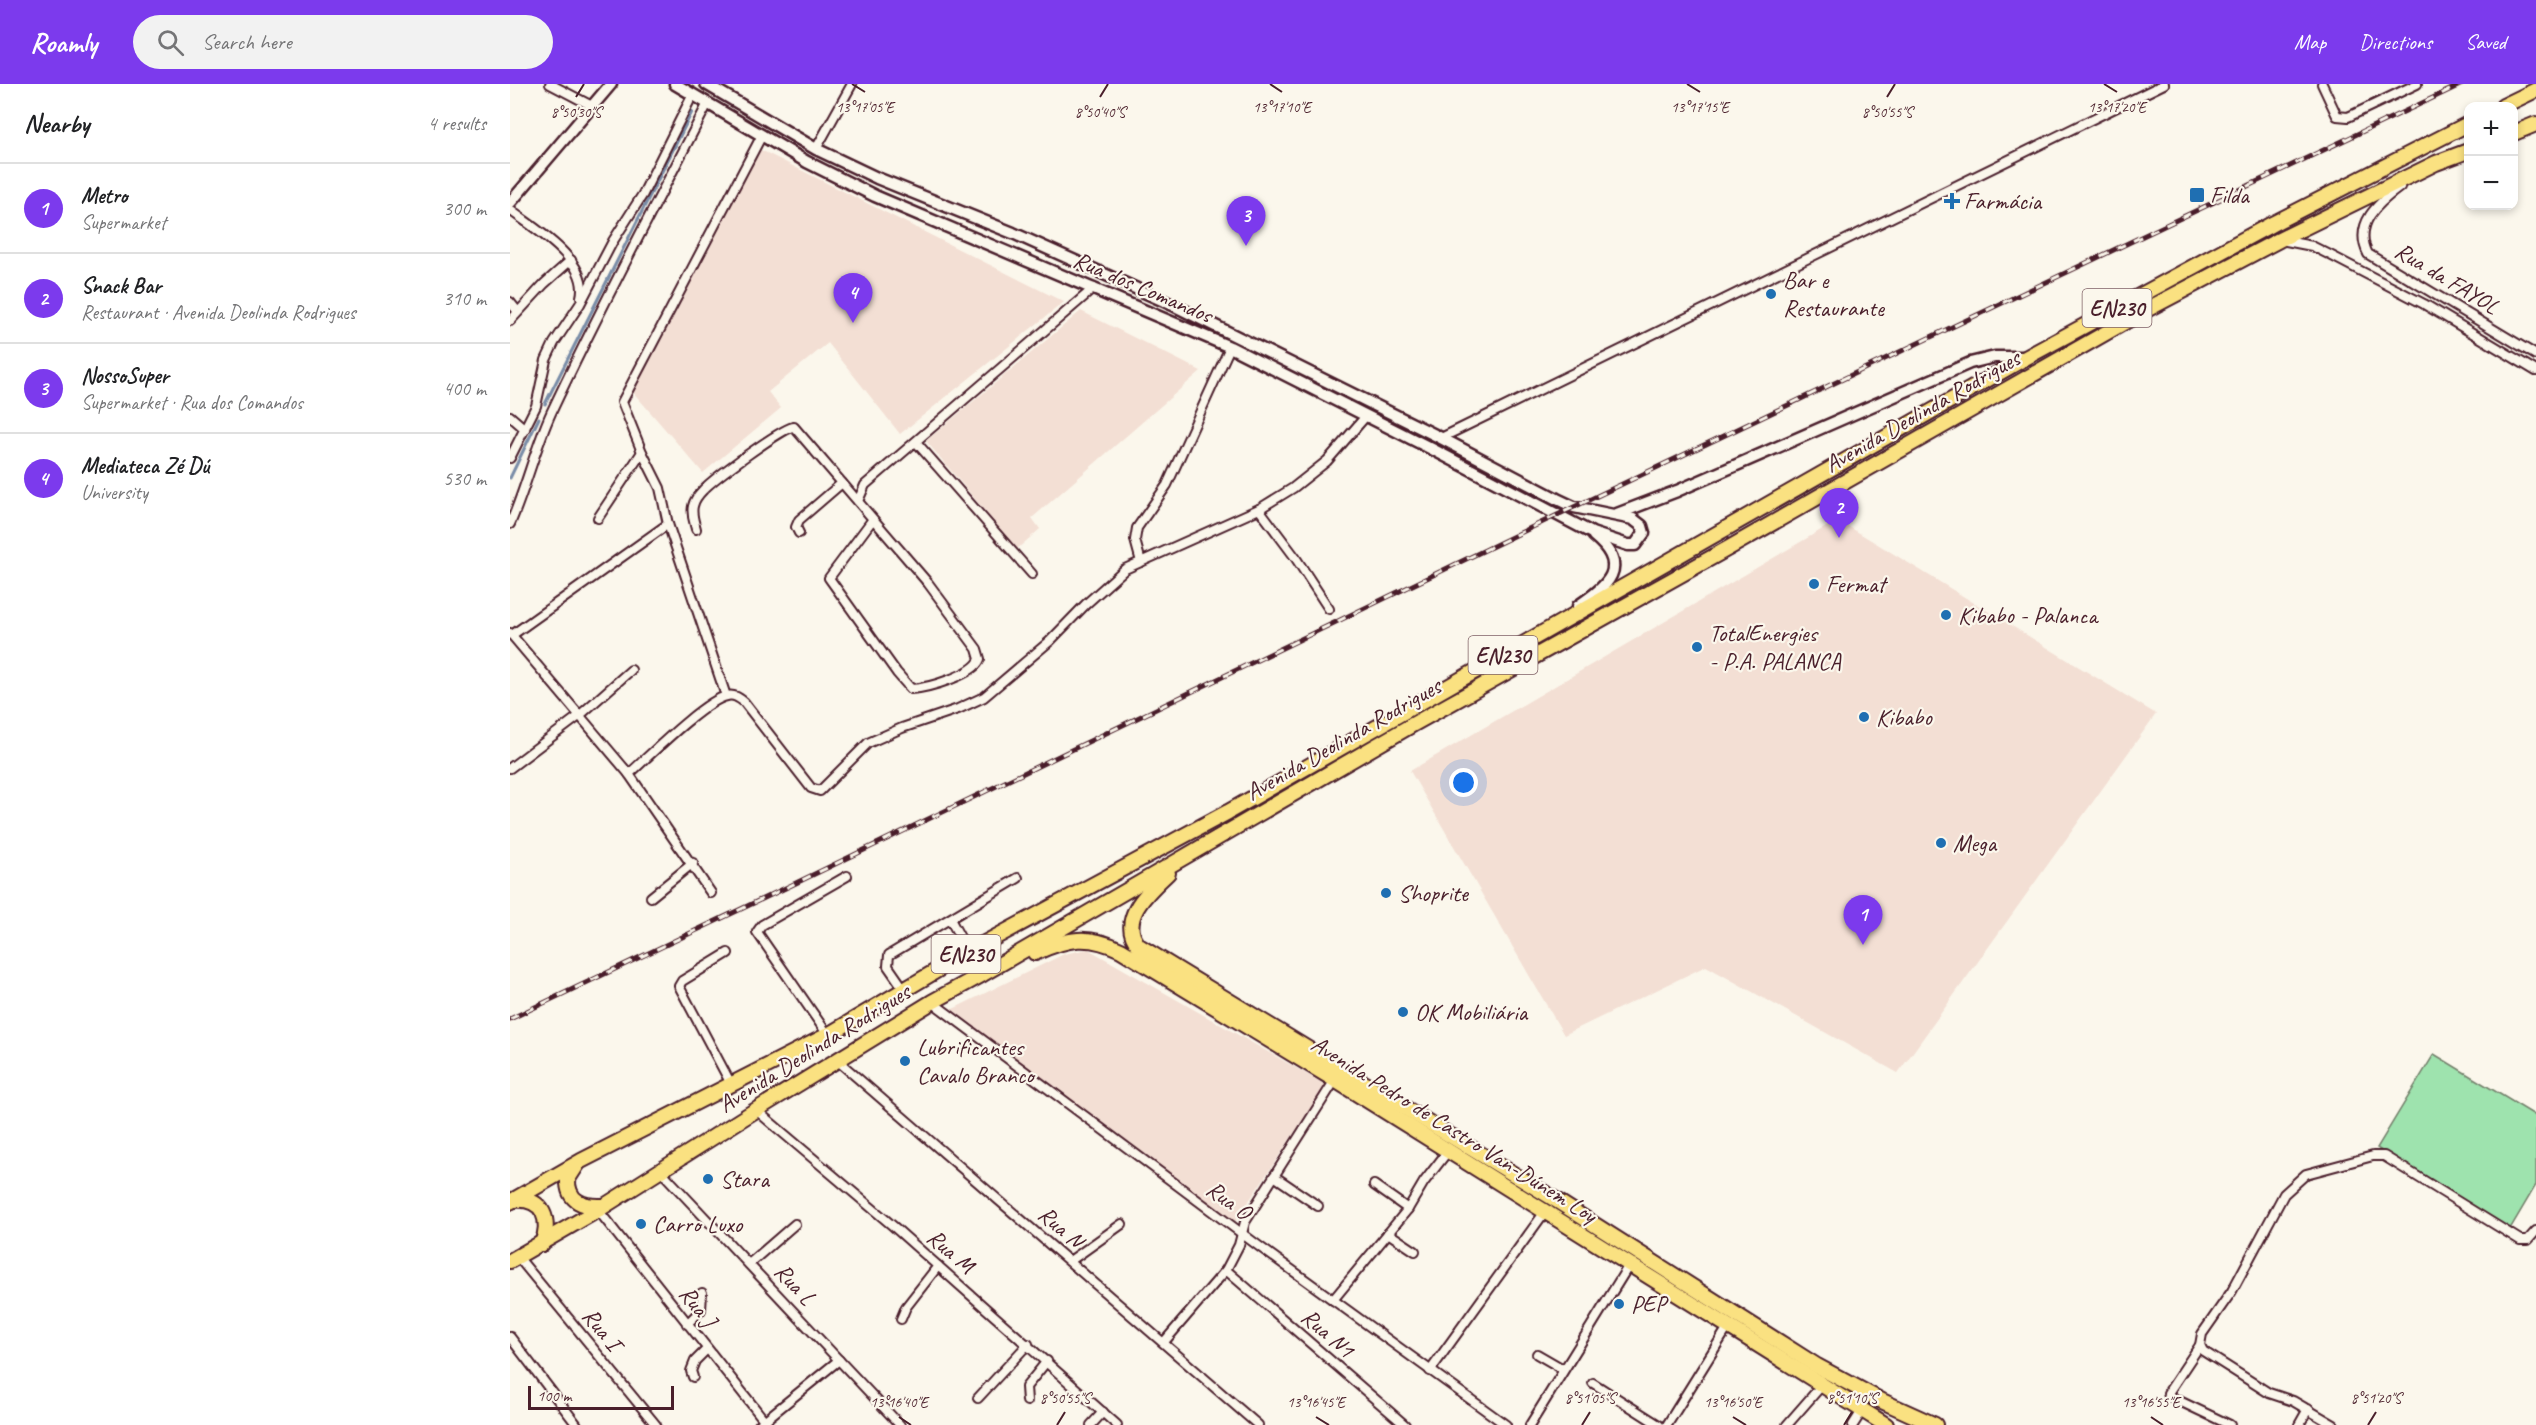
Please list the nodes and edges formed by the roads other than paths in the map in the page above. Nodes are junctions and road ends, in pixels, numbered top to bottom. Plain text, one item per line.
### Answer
1 (550, 84) edge
2 (611, 84) edge
3 (675, 84) edge
4 (706, 84) edge
5 (852, 84) edge
6 (2164, 84) edge
7 (2322, 84) edge
8 (2417, 84) edge
9 (2536, 90) edge
10 (693, 94) junction
11 (2511, 102) edge
12 (708, 103) junction
13 (592, 106) junction
14 (2536, 124) edge
15 (2464, 127) edge
16 (2518, 131) edge
17 (762, 135) junction
18 (816, 149) junction
19 (2464, 152) edge
20 (2436, 163) junction
21 (510, 203) edge
22 (510, 210) edge
23 (2279, 240) junction
24 (571, 260) junction
25 (1094, 288) junction
26 (510, 302) edge
27 (580, 304) junction
28 (518, 312) junction
29 (510, 321) edge
30 (1230, 347) junction
31 (2536, 355) edge
32 (2027, 357) junction
33 (2536, 370) edge
34 (543, 411) junction
35 (510, 416) edge
36 (1366, 416) junction
37 (525, 429) junction
38 (1441, 438) junction
39 (916, 441) junction
40 (642, 452) junction
41 (510, 458) edge
42 (865, 485) junction
43 (845, 486) junction
44 (858, 501) junction
45 (1259, 509) junction
46 (1617, 514) junction
47 (598, 518) dead end
48 (873, 519) junction
49 (510, 524) edge
50 (668, 524) junction
51 (696, 529) dead end
52 (799, 533) dead end
53 (1592, 533) junction
54 (1141, 562) junction
55 (1032, 574) dead end
56 (1329, 609) dead end
57 (1544, 631) junction
58 (511, 634) edge
59 (631, 670) dead end
60 (726, 696) junction
61 (579, 716) junction
62 (510, 768) edge
63 (629, 774) junction
64 (1185, 857) junction
65 (693, 863) junction
66 (847, 876) dead end
67 (1018, 878) dead end
68 (711, 893) dead end
69 (651, 897) dead end
70 (950, 919) junction
71 (968, 952) junction
72 (728, 953) dead end
73 (983, 974) junction
74 (904, 989) junction
75 (932, 1002) junction
76 (828, 1035) junction
77 (838, 1061) junction
78 (1335, 1080) junction
79 (731, 1084) junction
80 (756, 1110) junction
81 (1448, 1151) junction
82 (581, 1161) junction
83 (661, 1171) junction
84 (1274, 1176) junction
85 (1374, 1185) dead end
86 (511, 1199) edge
87 (1318, 1206) dead end
88 (602, 1208) junction
89 (1408, 1209) junction
90 (1544, 1213) junction
91 (795, 1224) dead end
92 (1122, 1224) dead end
93 (2536, 1231) edge
94 (1242, 1233) junction
95 (1388, 1233) junction
96 (542, 1244) junction
97 (1415, 1251) dead end
98 (514, 1259) edge
99 (1070, 1261) junction
100 (749, 1264) junction
101 (1629, 1265) junction
102 (938, 1266) junction
103 (1226, 1270) junction
104 (702, 1293) dead end
105 (1333, 1300) junction
106 (901, 1319) dead end
107 (687, 1324) junction
108 (1728, 1327) junction
109 (510, 1337) edge
110 (1164, 1342) junction
111 (1028, 1344) junction
112 (2200, 1345) junction
113 (707, 1349) junction
114 (1537, 1354) dead end
115 (839, 1360) junction
116 (1047, 1361) junction
117 (1563, 1369) junction
118 (1430, 1371) junction
119 (693, 1377) dead end
120 (1593, 1383) dead end
121 (1822, 1385) junction
122 (978, 1398) dead end
123 (1027, 1401) dead end
124 (2308, 1409) junction
125 (1862, 1411) junction
126 (1103, 1412) junction
127 (764, 1424) edge
128 (578, 1425) edge
129 (656, 1425) edge
130 (900, 1425) edge
131 (1091, 1425) edge
132 (1118, 1425) edge
133 (1258, 1425) edge
134 (1405, 1425) edge
135 (1506, 1425) edge
136 (1530, 1425) edge
137 (1659, 1425) edge
138 (1667, 1425) edge
139 (1787, 1425) edge
140 (1853, 1425) edge
141 (1886, 1425) edge
142 (1935, 1425) edge
143 (2230, 1425) edge
144 (2299, 1425) edge
145 (2334, 1425) edge

1 - 13 street
2 - 13 main road
3 - 10 main road, Rua dos Comandos
4 - 18 main road, Rua dos Comandos
5 - 18 street
6 - 38 street
7 - 8 street
9 - 11 highway
10 - 12 main road, Rua dos Comandos
10 - 27 street
12 - 17 main road, Rua dos Comandos
12 - 34 street
13 - 21 main road
14 - 16 highway
15 - 32 highway, Avenida Deolinda Rodrigues / EN230
17 - 25 main road, Rua dos Comandos
17 - 40 street
18 - 38 main road, Rua dos Comandos
19 - 20 highway, Avenida Deolinda Rodrigues / EN230
20 - 23 highway, Avenida Deolinda Rodrigues / EN230
20 - 31 street, Rua da FAYOL
22 - 24 street
23 - 33 street, Rua da FAYOL
23 - 64 highway, Avenida Deolinda Rodrigues / EN230
24 - 27 street
24 - 28 street
25 - 30 main road, Rua dos Comandos
25 - 39 street
26 - 28 street
27 - 34 street
28 - 29 street
30 - 36 main road, Rua dos Comandos
30 - 54 street
32 - 46 main road
32 - 57 highway, Avenida Deolinda Rodrigues / EN230
34 - 37 street
34 - 49 street
35 - 37 street
36 - 45 street
36 - 53 main road, Rua dos Comandos
37 - 41 street
38 - 46 main road, Rua dos Comandos
39 - 42 street
39 - 55 street
40 - 47 street
40 - 50 street
42 - 43 street
42 - 44 street
43 - 44 street
43 - 51 street
43 - 52 street
44 - 48 street
45 - 54 street
45 - 56 street
46 - 53 main road, Rua dos Comandos
48 - 48 street
50 - 58 street
50 - 60 street
53 - 57 main road
54 - 60 street
57 - 71 highway, Avenida Deolinda Rodrigues / EN230
58 - 61 street
59 - 61 street
60 - 63 street
61 - 62 street
61 - 63 street
63 - 65 street
64 - 73 highway, Avenida Deolinda Rodrigues / EN230
64 - 142 highway, Avenida Pedro de Castro Van-Dúnem Loy
65 - 68 street
65 - 69 street
66 - 76 street
67 - 70 street
70 - 71 street
70 - 74 street
71 - 74 highway, Avenida Deolinda Rodrigues / EN230
72 - 79 street
73 - 75 highway, Avenida Deolinda Rodrigues / EN230
73 - 78 highway, Avenida Pedro de Castro Van-Dúnem Loy
74 - 76 highway, Avenida Deolinda Rodrigues / EN230
75 - 77 highway, Avenida Deolinda Rodrigues / EN230
75 - 94 street, Rua O
76 - 79 highway, Avenida Deolinda Rodrigues / EN230
77 - 80 highway, Avenida Deolinda Rodrigues / EN230
77 - 99 street, Rua N
78 - 81 highway, Avenida Pedro de Castro Van-Dúnem Loy
78 - 84 street
79 - 82 highway, Avenida Deolinda Rodrigues / EN230
80 - 83 highway, Avenida Deolinda Rodrigues / EN230
80 - 102 street, Rua M
81 - 89 street
81 - 90 highway, Avenida Pedro de Castro Van-Dúnem Loy
82 - 86 highway, Avenida Deolinda Rodrigues / EN230
82 - 88 highway
83 - 88 highway, Avenida Deolinda Rodrigues / EN230
83 - 100 street, Rua L
84 - 87 street
84 - 94 street
85 - 89 street
86 - 96 highway
88 - 96 highway, Avenida Deolinda Rodrigues / EN230
88 - 107 street, Rua J
89 - 95 street
90 - 101 highway, Avenida Pedro de Castro Van-Dúnem Loy
90 - 118 street
91 - 100 street
92 - 99 street
93 - 112 street
94 - 103 street
94 - 105 street, Rua O
95 - 97 street
95 - 105 street
96 - 98 highway, Avenida Deolinda Rodrigues / EN230
98 - 129 street, Rua I
99 - 110 street, Rua N
100 - 115 street, Rua L
101 - 108 highway, Avenida Pedro de Castro Van-Dúnem Loy
101 - 117 street
102 - 106 street
102 - 111 street, Rua M
103 - 110 street
103 - 134 street, Rua N1
104 - 107 street
105 - 118 street, Rua O
107 - 113 street, Rua J
108 - 121 highway, Avenida Pedro de Castro Van-Dúnem Loy
108 - 138 street
109 - 128 street
110 - 133 street, Rua N
111 - 116 street, Rua M
111 - 122 street
112 - 124 street
112 - 143 street
113 - 119 street
113 - 127 street, Rua J
114 - 117 street
115 - 127 street
115 - 130 street, Rua L
116 - 123 street
116 - 126 street, Rua M
117 - 136 street
118 - 135 street, Rua O
120 - 137 street
121 - 125 highway, Avenida Pedro de Castro Van-Dúnem Loy
121 - 139 street
124 - 144 street
124 - 145 street
125 - 140 street
125 - 141 highway, Avenida Pedro de Castro Van-Dúnem Loy
126 - 131 street
126 - 132 street, Rua M

